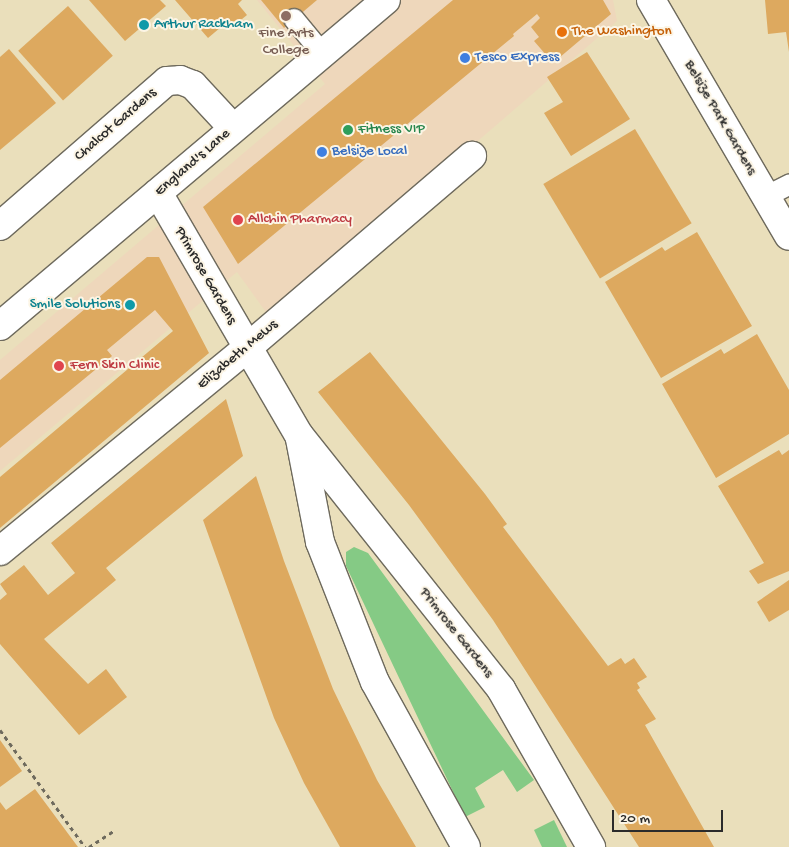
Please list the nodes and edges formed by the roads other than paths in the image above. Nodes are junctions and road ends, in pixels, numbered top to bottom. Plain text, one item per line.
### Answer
1 (386, 0) edge
2 (651, 0) edge
3 (294, 19) dead end
4 (322, 53) junction
5 (233, 128) junction
6 (472, 156) dead end
7 (778, 191) edge
8 (158, 193) junction
9 (0, 226) edge
10 (789, 236) edge
11 (0, 326) edge
12 (247, 348) junction
13 (299, 435) junction
14 (0, 552) edge
15 (466, 847) edge
16 (591, 847) edge

1 - 4 street, England's Lane
2 - 7 street, Belsize Park Gardens
3 - 4 lane
4 - 5 street, England's Lane
5 - 8 street, England's Lane
5 - 9 street, Chalcot Gardens
6 - 12 street, Elizabeth Mews
7 - 10 street, Belsize Park Gardens
8 - 11 street, England's Lane
8 - 12 street, Primrose Gardens
12 - 13 street, Primrose Gardens
12 - 14 street, Elizabeth Mews
13 - 15 street, Primrose Gardens
13 - 16 street, Primrose Gardens

